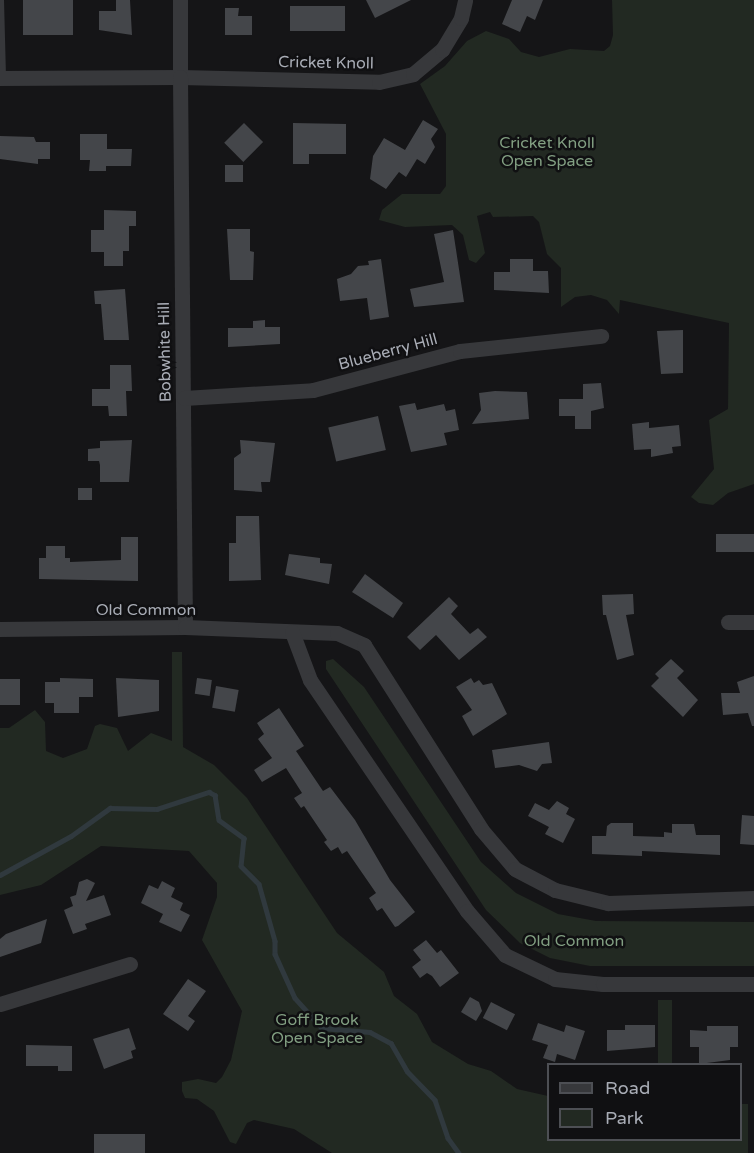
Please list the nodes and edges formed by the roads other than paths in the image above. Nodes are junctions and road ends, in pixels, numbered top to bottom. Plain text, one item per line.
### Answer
1 (0, 0) edge
2 (180, 0) edge
3 (465, 0) edge
4 (180, 77) junction
5 (1, 78) edge
6 (601, 336) dead end
7 (184, 398) junction
8 (728, 622) dead end
9 (754, 622) edge
10 (185, 627) junction
11 (0, 629) edge
12 (292, 632) junction
13 (754, 898) edge
14 (130, 964) dead end
15 (754, 984) edge
16 (0, 1004) edge

1 - 5 lane
2 - 4 street
3 - 4 street, Cricket Knoll
4 - 5 street, Cricket Knoll
4 - 7 street, Bobwhite Hill
6 - 7 street, Blueberry Hill
7 - 10 street, Bobwhite Hill
8 - 9 street
10 - 11 street, Old Common
10 - 12 street, Old Common
12 - 13 street, Old Common
12 - 15 street
14 - 16 street

